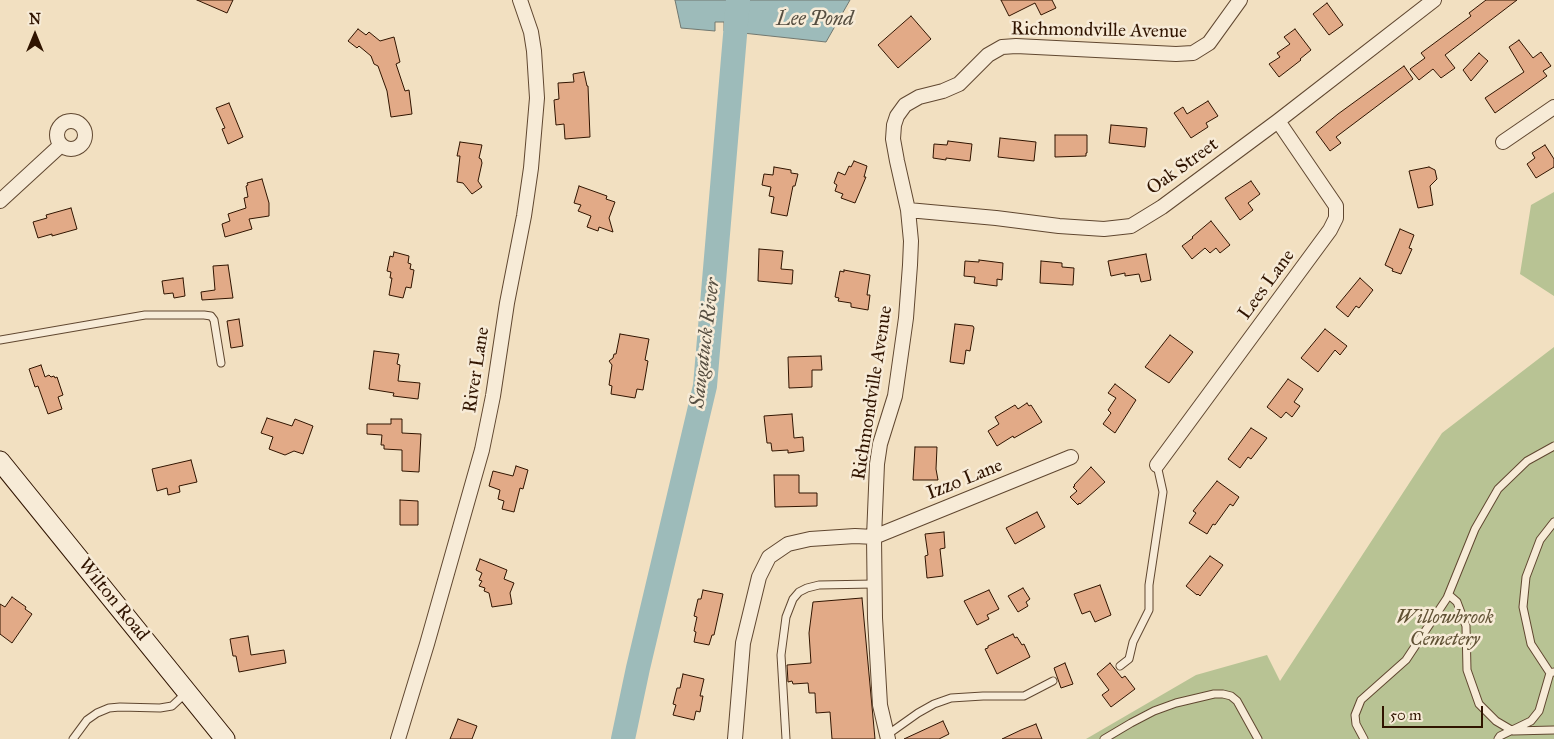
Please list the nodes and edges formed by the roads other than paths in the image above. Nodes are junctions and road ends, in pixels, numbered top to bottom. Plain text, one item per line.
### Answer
1 (520, 0) edge
2 (1240, 0) edge
3 (1434, 0) edge
4 (1554, 108) edge
5 (1278, 121) junction
6 (1503, 142) dead end
7 (60, 145) dead end
8 (0, 201) edge
9 (908, 210) junction
10 (0, 340) edge
11 (221, 363) dead end
12 (1554, 446) edge
13 (1071, 457) dead end
14 (0, 461) edge
15 (1157, 465) joint
16 (1554, 522) edge
17 (874, 537) junction
18 (874, 584) junction
19 (1449, 595) junction
20 (1120, 666) dead end
21 (1552, 673) edge
22 (1053, 681) dead end
23 (188, 692) junction
24 (1554, 730) edge
25 (1513, 731) junction
26 (887, 737) edge
27 (73, 739) edge
28 (225, 739) edge
29 (398, 739) edge
30 (735, 739) edge
31 (786, 739) edge
32 (1104, 739) edge
33 (1258, 739) edge
34 (1364, 739) edge
35 (1498, 739) edge

1 - 29 street, River Lane
2 - 9 street, Richmondville Avenue
3 - 5 street, Oak Street
4 - 6 street
5 - 9 street, Oak Street
5 - 15 street, Lees Lane
7 - 8 street
9 - 17 street, Richmondville Avenue
10 - 11 lane
12 - 19 lane
13 - 17 street, Izzo Lane
14 - 23 main road, Wilton Road
15 - 20 lane
16 - 21 lane
17 - 18 street, Richmondville Avenue
17 - 30 street
18 - 26 street, Richmondville Avenue
18 - 31 lane
19 - 25 lane
19 - 34 lane
21 - 25 lane
22 - 26 lane
23 - 27 lane
23 - 28 main road, Wilton Road
24 - 25 lane
25 - 35 lane
32 - 33 lane

